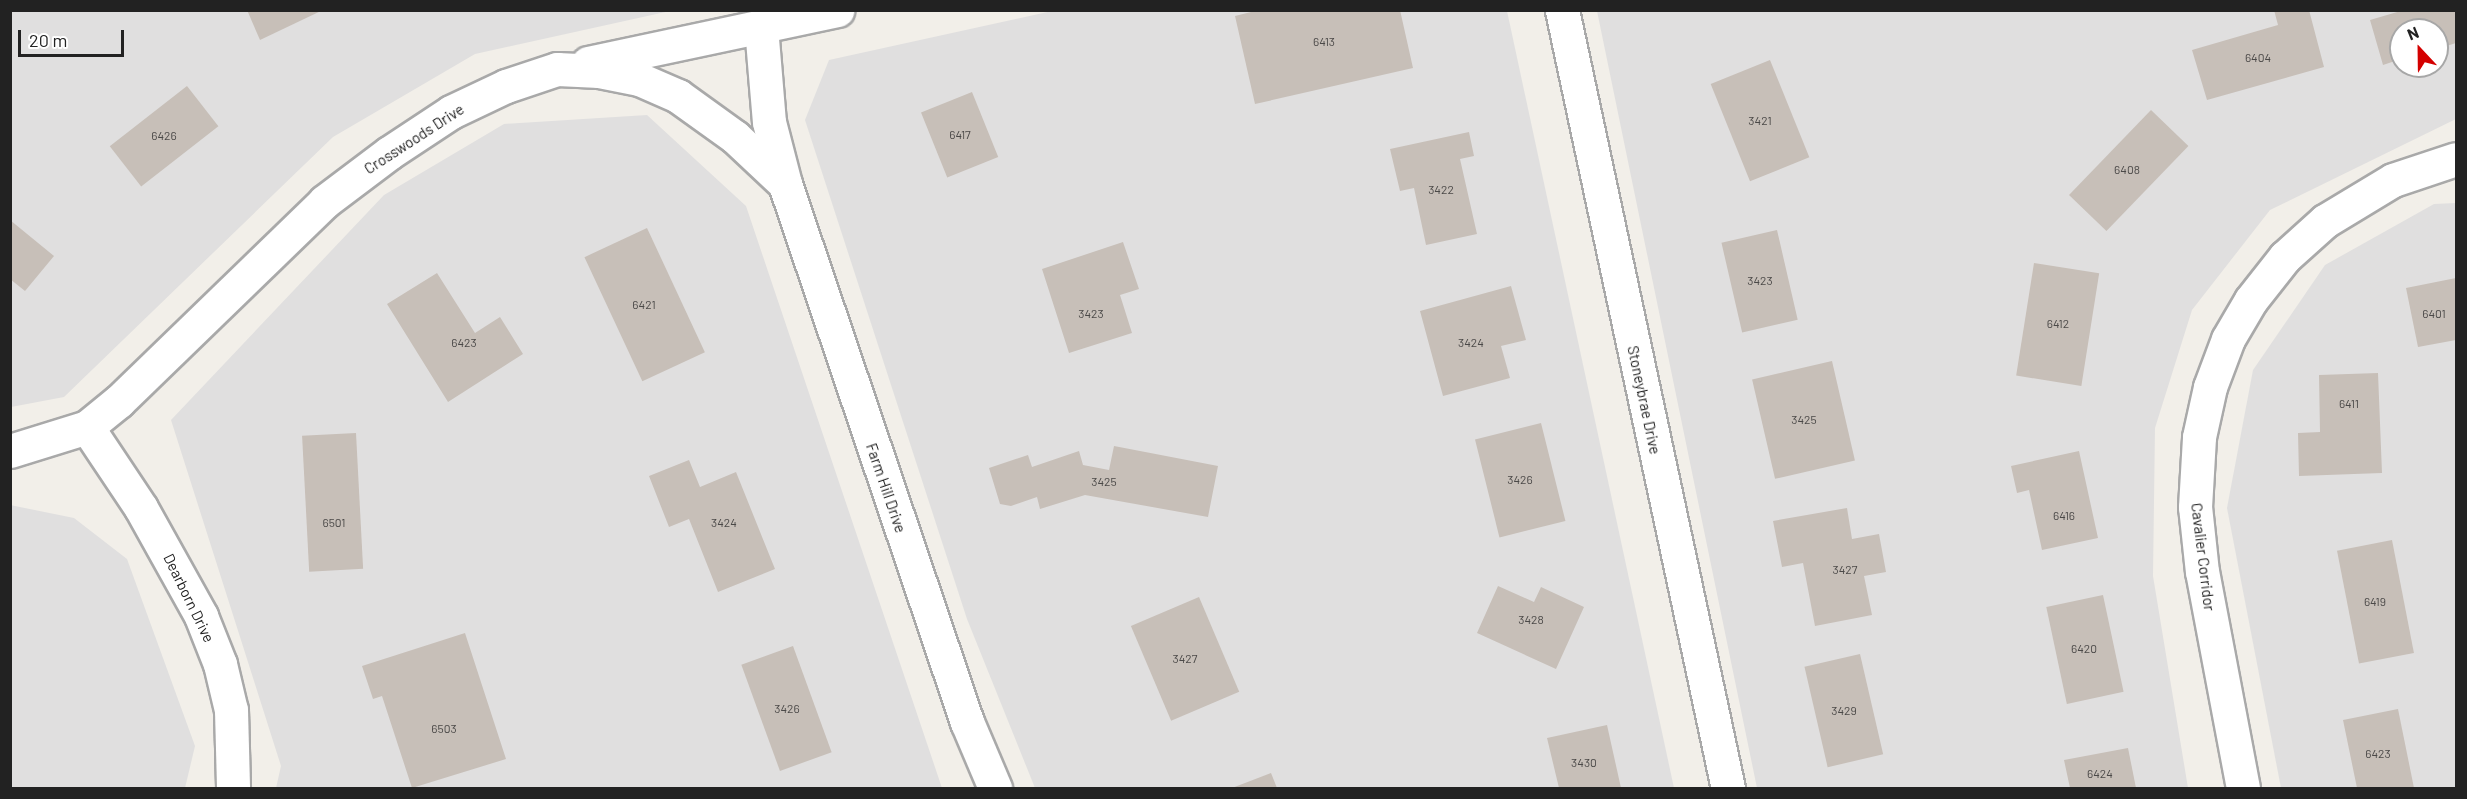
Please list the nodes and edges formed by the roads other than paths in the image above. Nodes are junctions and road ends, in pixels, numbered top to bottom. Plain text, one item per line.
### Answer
1 (837, 10) edge
2 (1562, 10) edge
3 (760, 27) junction
4 (557, 69) junction
5 (2457, 159) edge
6 (785, 184) junction
7 (87, 427) junction
8 (10, 451) edge
9 (233, 789) edge
10 (995, 789) edge
11 (1728, 789) edge
12 (2243, 789) edge

1 - 3 street
2 - 11 street, Stoneybrae Drive
3 - 4 street
3 - 6 street
4 - 6 street, Crosswoods Drive
4 - 7 street, Crosswoods Drive
5 - 12 street, Cavalier Corridor
6 - 10 street, Farm Hill Drive
7 - 8 street, Crosswoods Drive
7 - 9 street, Dearborn Drive

